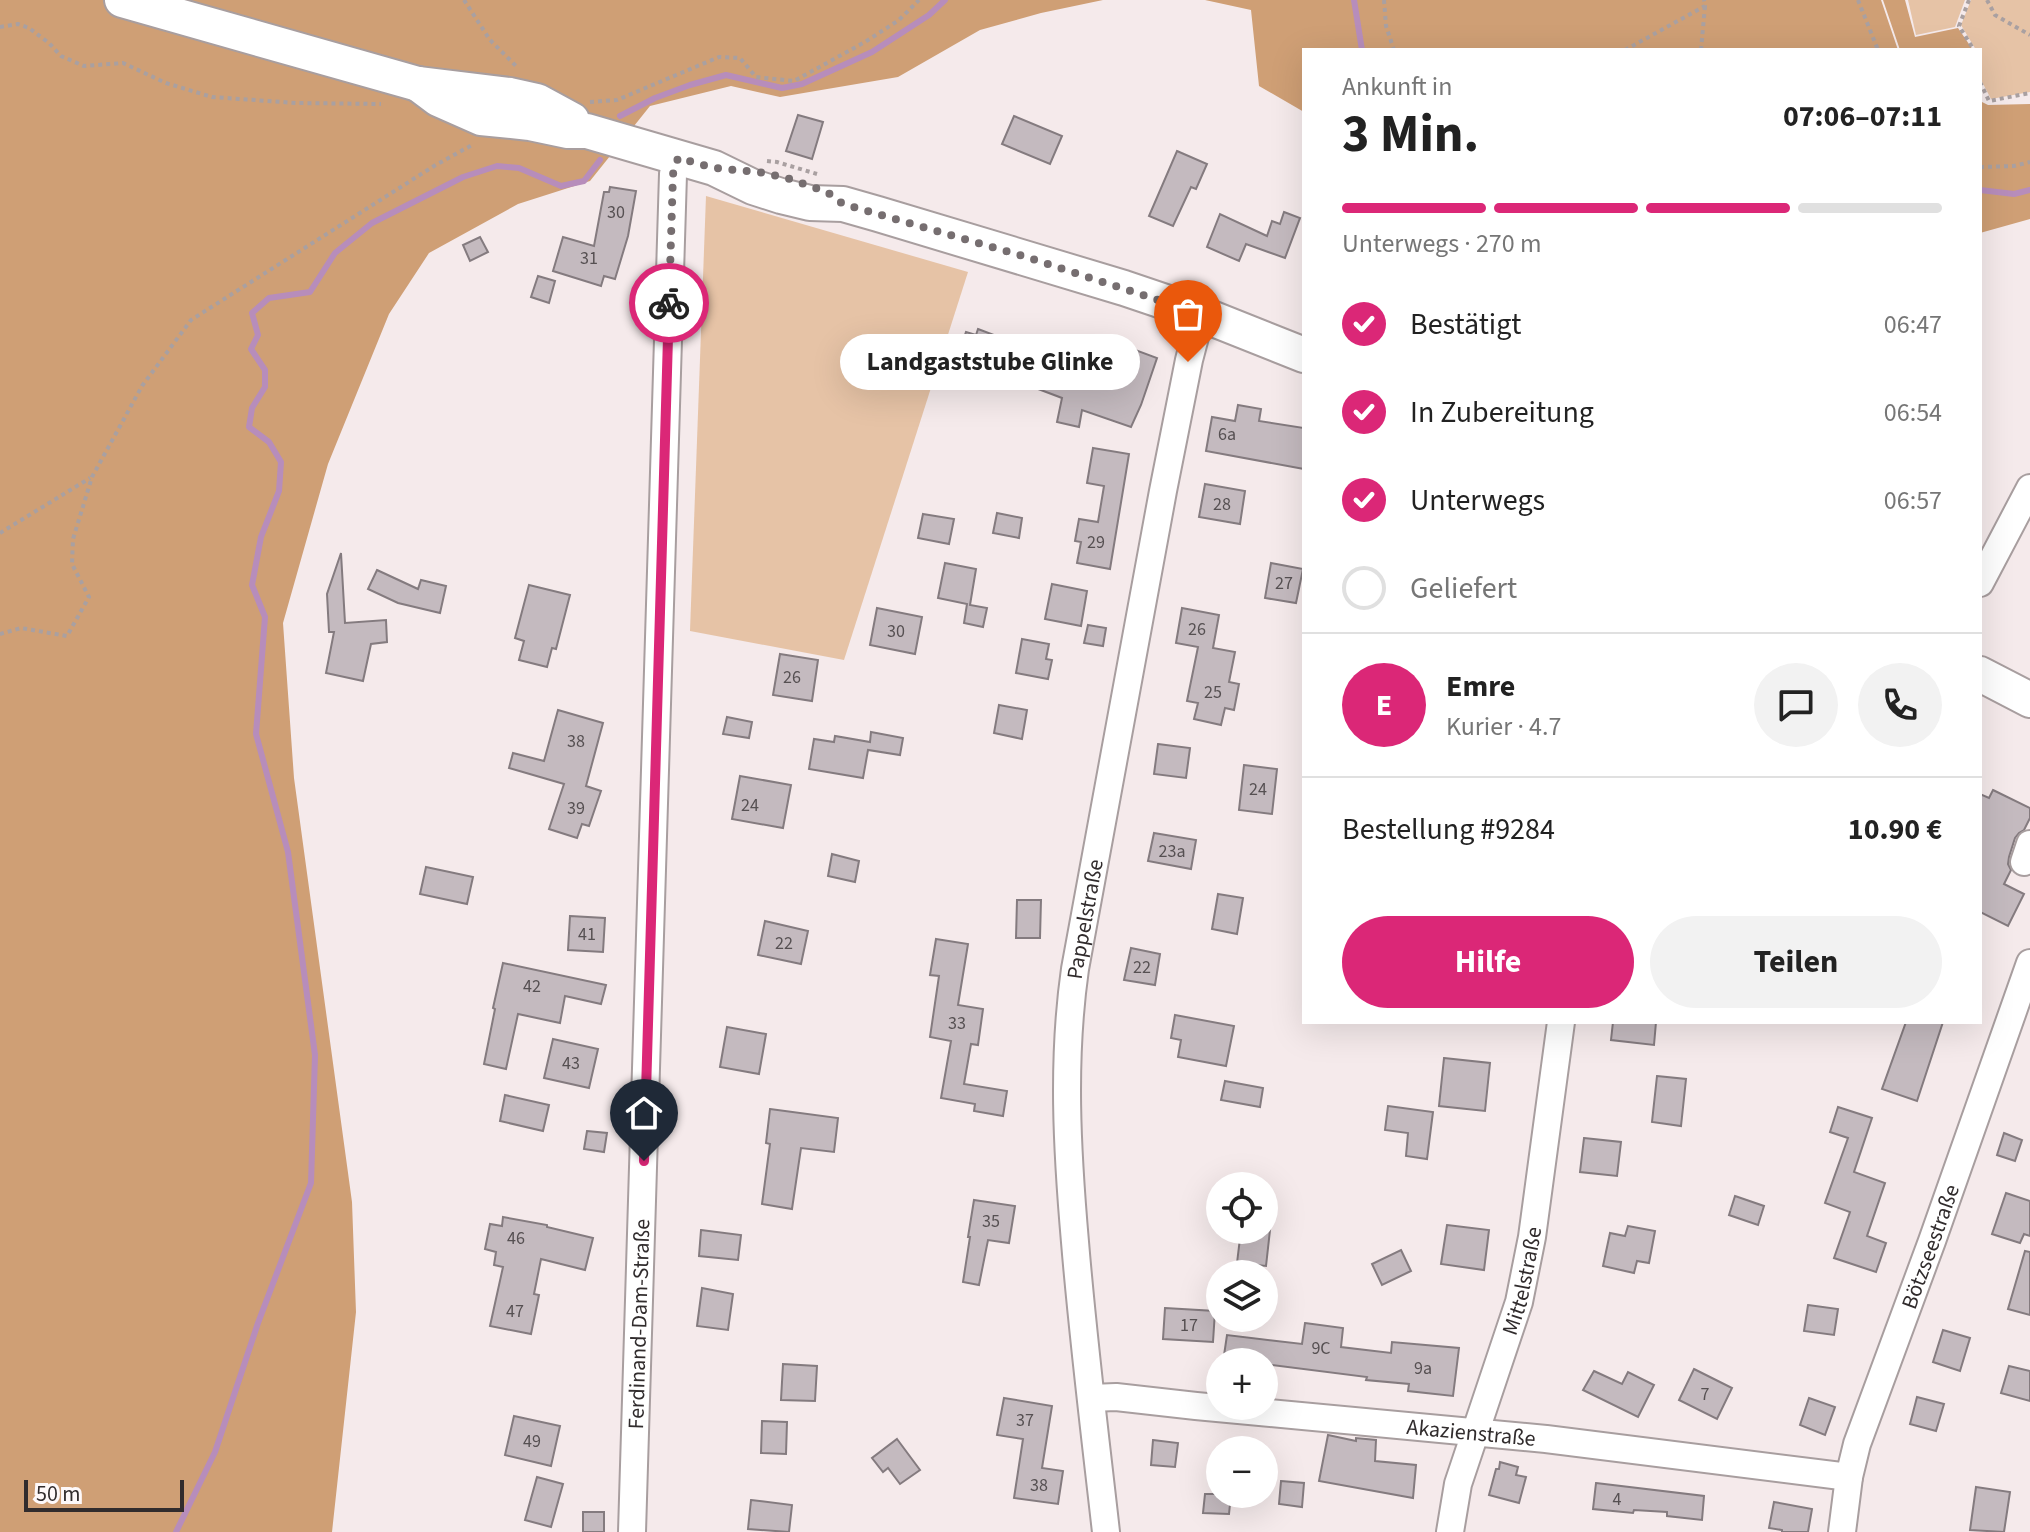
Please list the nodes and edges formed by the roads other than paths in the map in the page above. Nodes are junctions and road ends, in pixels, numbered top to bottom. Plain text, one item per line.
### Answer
1 (122, 0) edge
2 (678, 158) junction
3 (1201, 314) junction
4 (1302, 354) edge
5 (2030, 488) edge
6 (1982, 579) edge
7 (1982, 675) edge
8 (1982, 696) edge
9 (2030, 700) edge
10 (2030, 721) edge
11 (2030, 963) edge
12 (1561, 1024) edge
13 (1091, 1398) junction
14 (1475, 1432) junction
15 (1849, 1477) junction
16 (632, 1532) edge
17 (1106, 1532) edge
18 (1450, 1532) edge
19 (1842, 1532) edge

1 - 2 main road
2 - 3 main road
2 - 16 street, Ferdinand-Dam-Straße
3 - 4 main road
3 - 13 street, Pappelstraße
5 - 6 street
7 - 9 main road
8 - 10 main road
11 - 15 street, Bötzseestraße
12 - 14 street, Mittelstraße
13 - 14 street, Akazienstraße
13 - 17 street, Pappelstraße
14 - 15 street, Akazienstraße
14 - 18 street, Mittelstraße
15 - 19 street, Bötzseestraße

